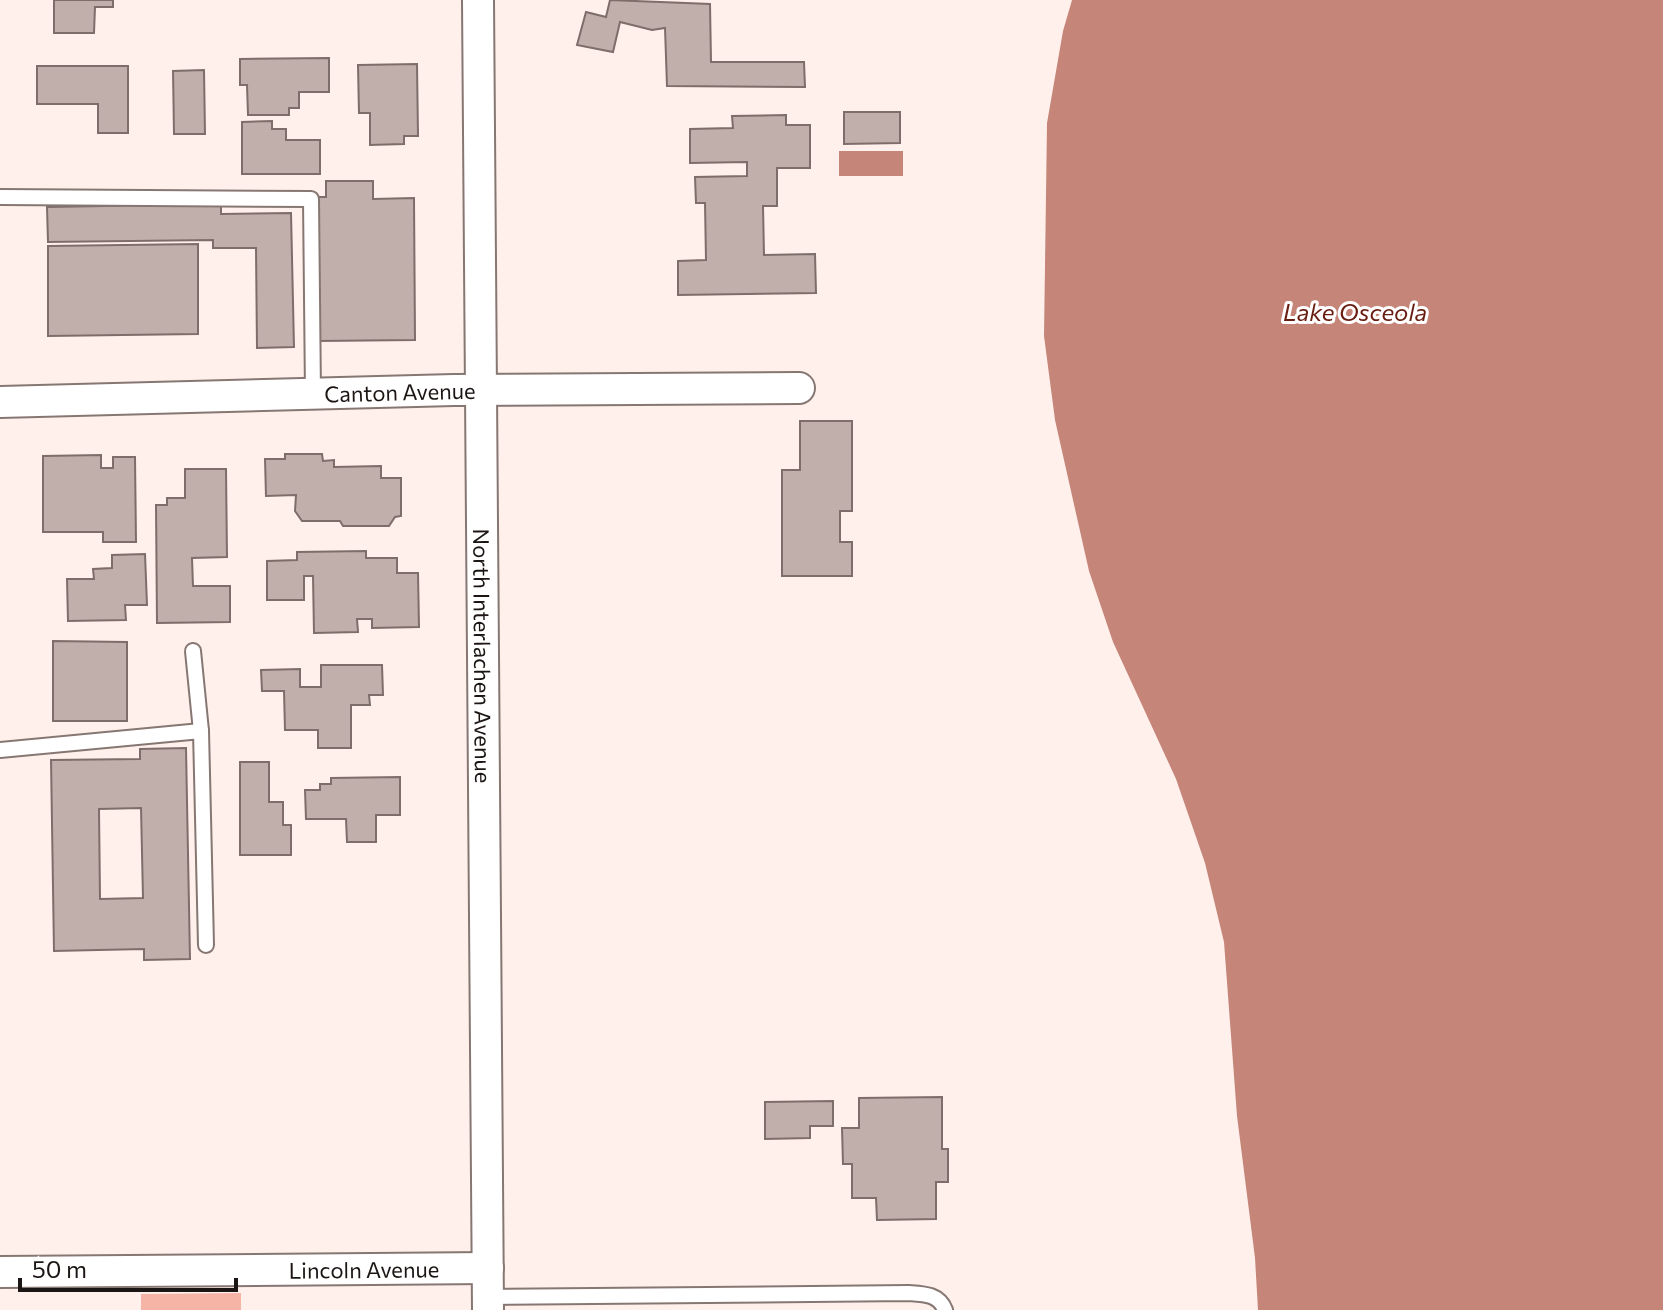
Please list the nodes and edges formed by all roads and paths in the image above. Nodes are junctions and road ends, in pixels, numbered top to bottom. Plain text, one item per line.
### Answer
1 (478, 0) edge
2 (0, 197) edge
3 (799, 388) dead end
4 (482, 389) junction
5 (313, 394) junction
6 (0, 402) edge
7 (193, 651) dead end
8 (201, 731) junction
9 (0, 750) edge
10 (206, 945) dead end
11 (0, 1272) edge
12 (488, 1292) edge
13 (945, 1310) edge

1 - 4 street, North Interlachen Avenue
2 - 5 lane
3 - 4 street, Canton Avenue
4 - 5 street, Canton Avenue
4 - 12 street, North Interlachen Avenue
5 - 6 street, Canton Avenue
7 - 8 lane
8 - 9 lane
8 - 10 lane
11 - 12 street, Lincoln Avenue
12 - 13 lane

